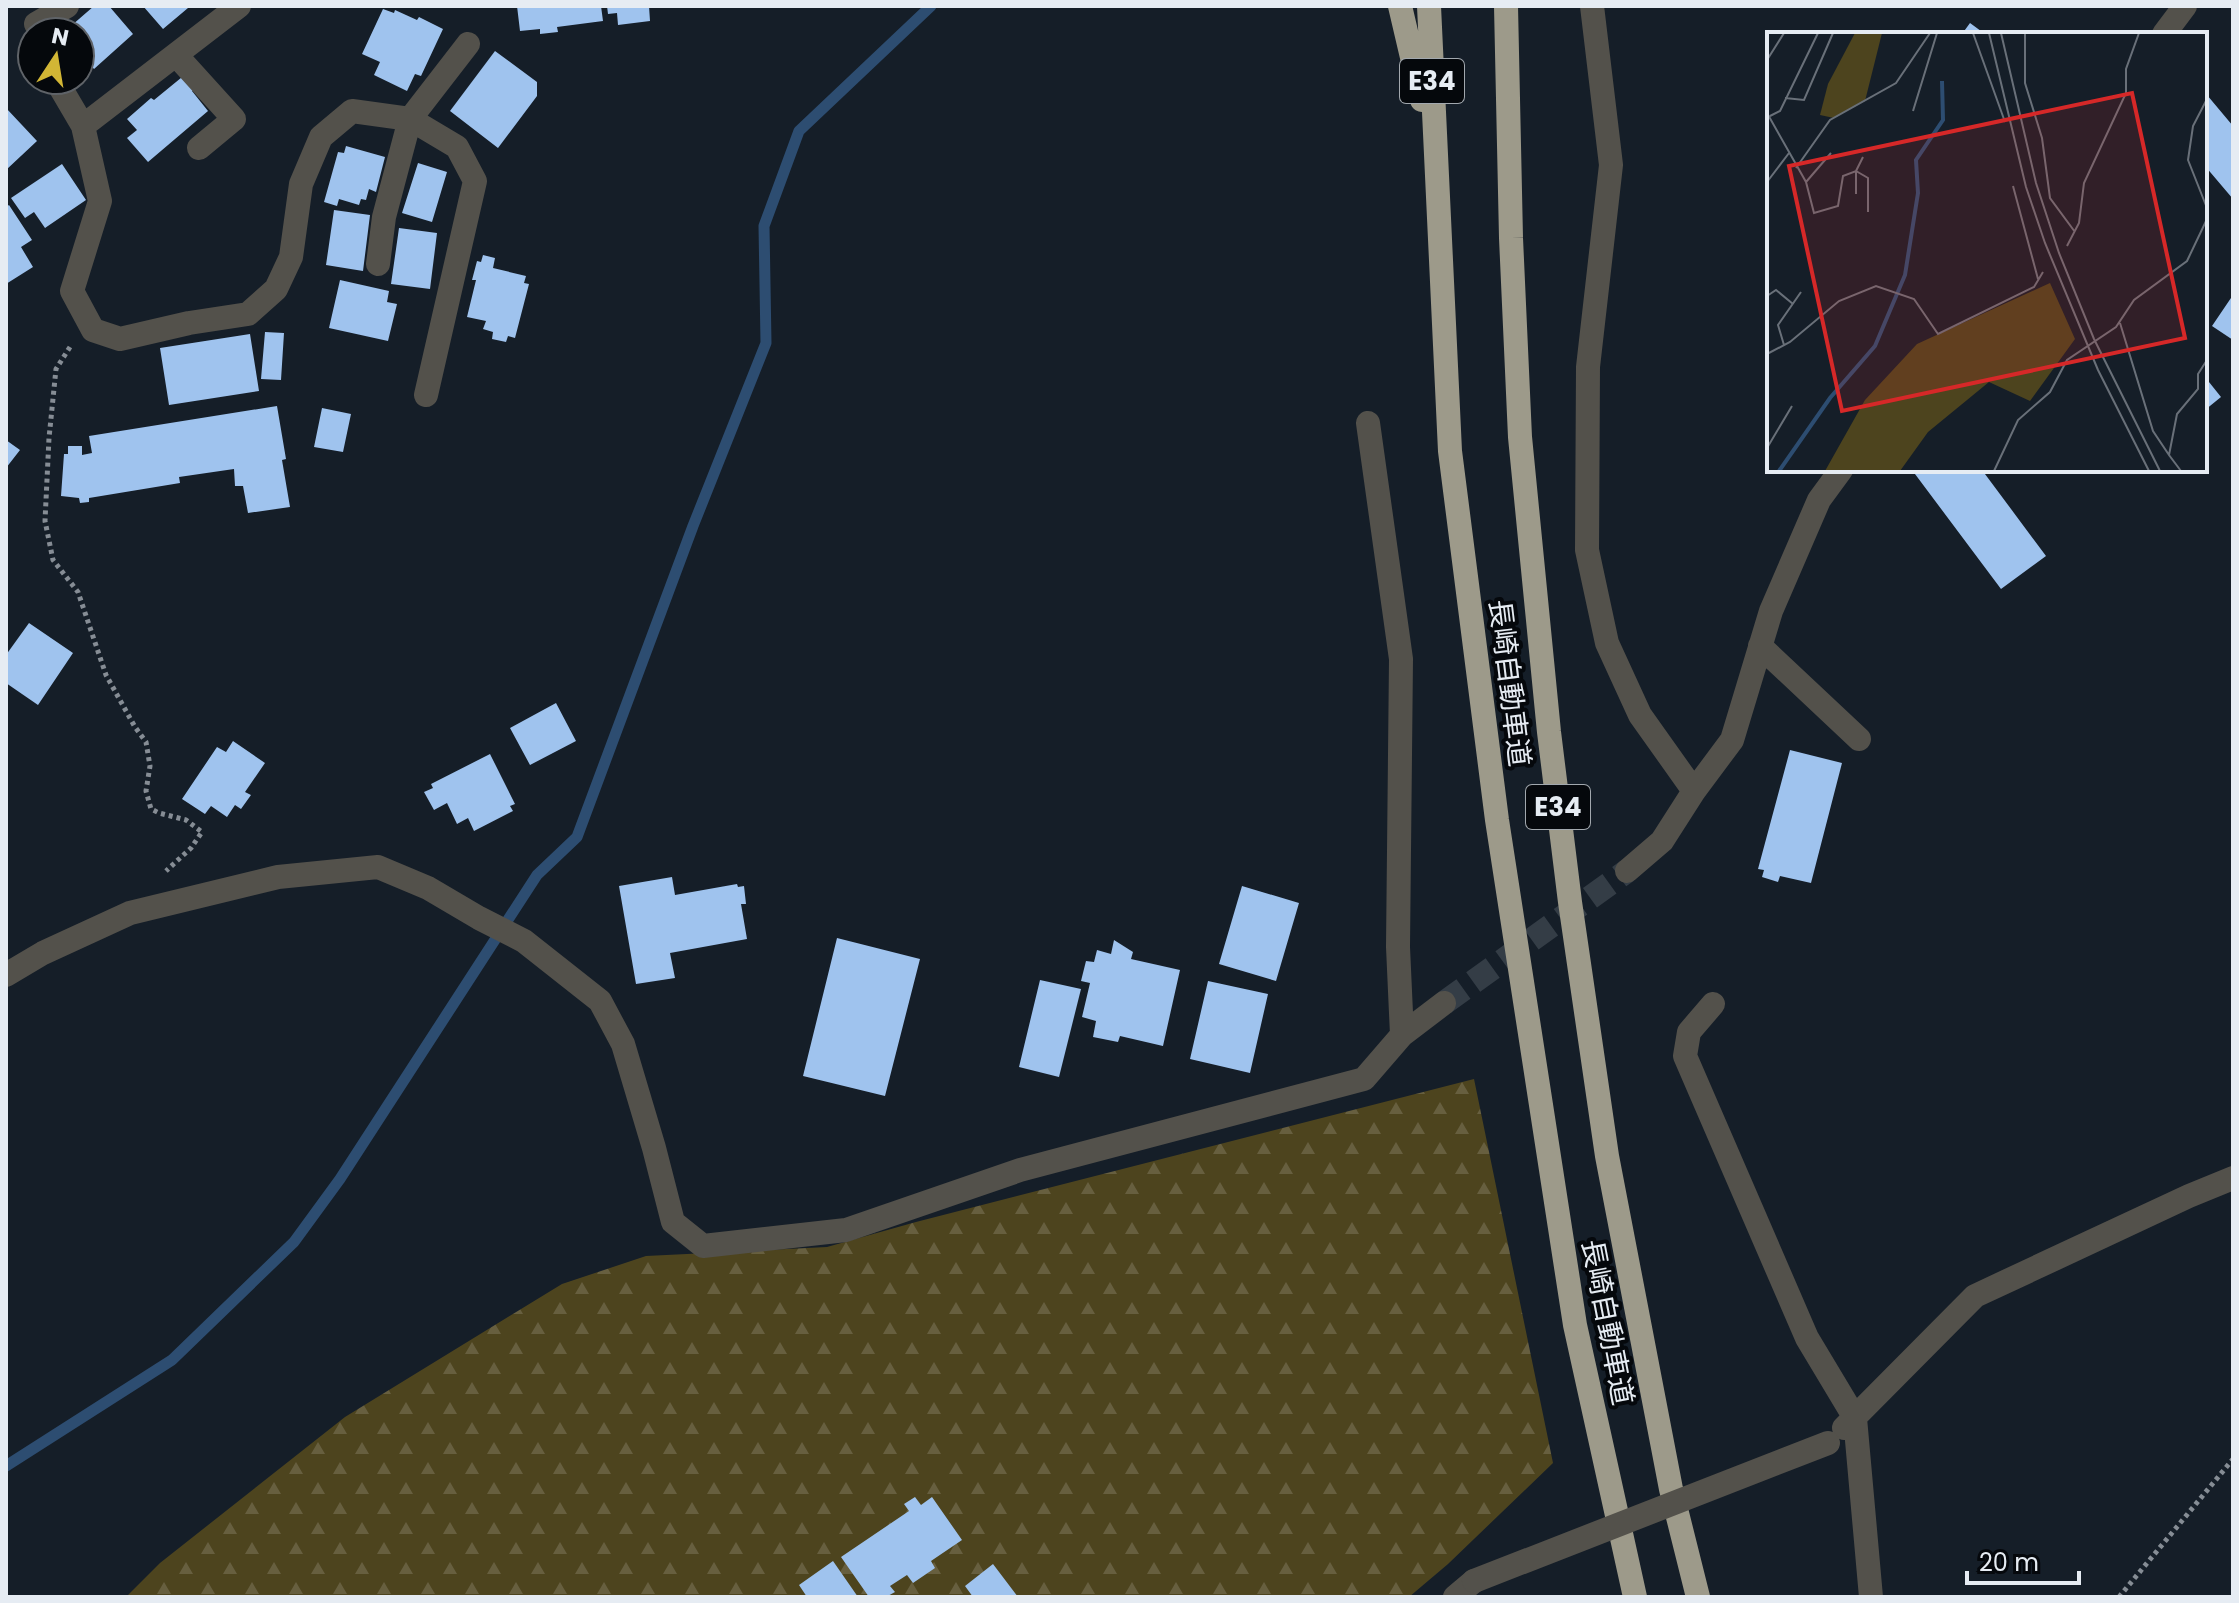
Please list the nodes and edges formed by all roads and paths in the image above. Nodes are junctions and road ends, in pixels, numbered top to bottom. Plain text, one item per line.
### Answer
1 (67, 6) edge
2 (239, 6) edge
3 (1400, 6) edge
4 (1429, 6) edge
5 (1506, 6) edge
6 (1592, 6) edge
7 (2185, 6) edge
8 (46, 16) edge
9 (2166, 32) edge
10 (468, 44) dead end
11 (176, 55) junction
12 (65, 96) edge
13 (410, 119) junction
14 (83, 126) junction
15 (199, 148) dead end
16 (1435, 157) junction
17 (378, 264) dead end
18 (86, 318) junction
19 (426, 395) dead end
20 (1368, 423) dead end
21 (1840, 472) edge
22 (1760, 646) junction
23 (1859, 739) dead end
24 (1694, 791) junction
25 (1627, 871) tunnel mouth
26 (151, 908) junction
27 (6, 975) edge
28 (1444, 1003) tunnel mouth
29 (1713, 1004) dead end
30 (1402, 1035) junction
31 (2233, 1178) edge
32 (1855, 1418) junction
33 (2233, 1459) edge
34 (1455, 1597) edge
35 (1635, 1597) edge
36 (1698, 1597) edge
37 (1871, 1597) edge
38 (2119, 1597) edge

1 - 8 street
2 - 11 street
3 - 16 highway
4 - 16 highway, 長崎自動車道 / E34
5 - 36 highway, 長崎自動車道 / E34
6 - 24 street
7 - 9 street
10 - 13 street
11 - 14 street
11 - 15 street
12 - 14 street
13 - 17 street
13 - 18 street
13 - 19 street
14 - 18 street
16 - 35 highway, 長崎自動車道 / E34
18 - 26 path
20 - 30 street
21 - 22 street
22 - 23 street
22 - 24 street
24 - 25 street
26 - 27 street
26 - 30 street
28 - 30 street
29 - 32 street
31 - 32 street
32 - 34 street, bridge
32 - 37 street
33 - 38 path

